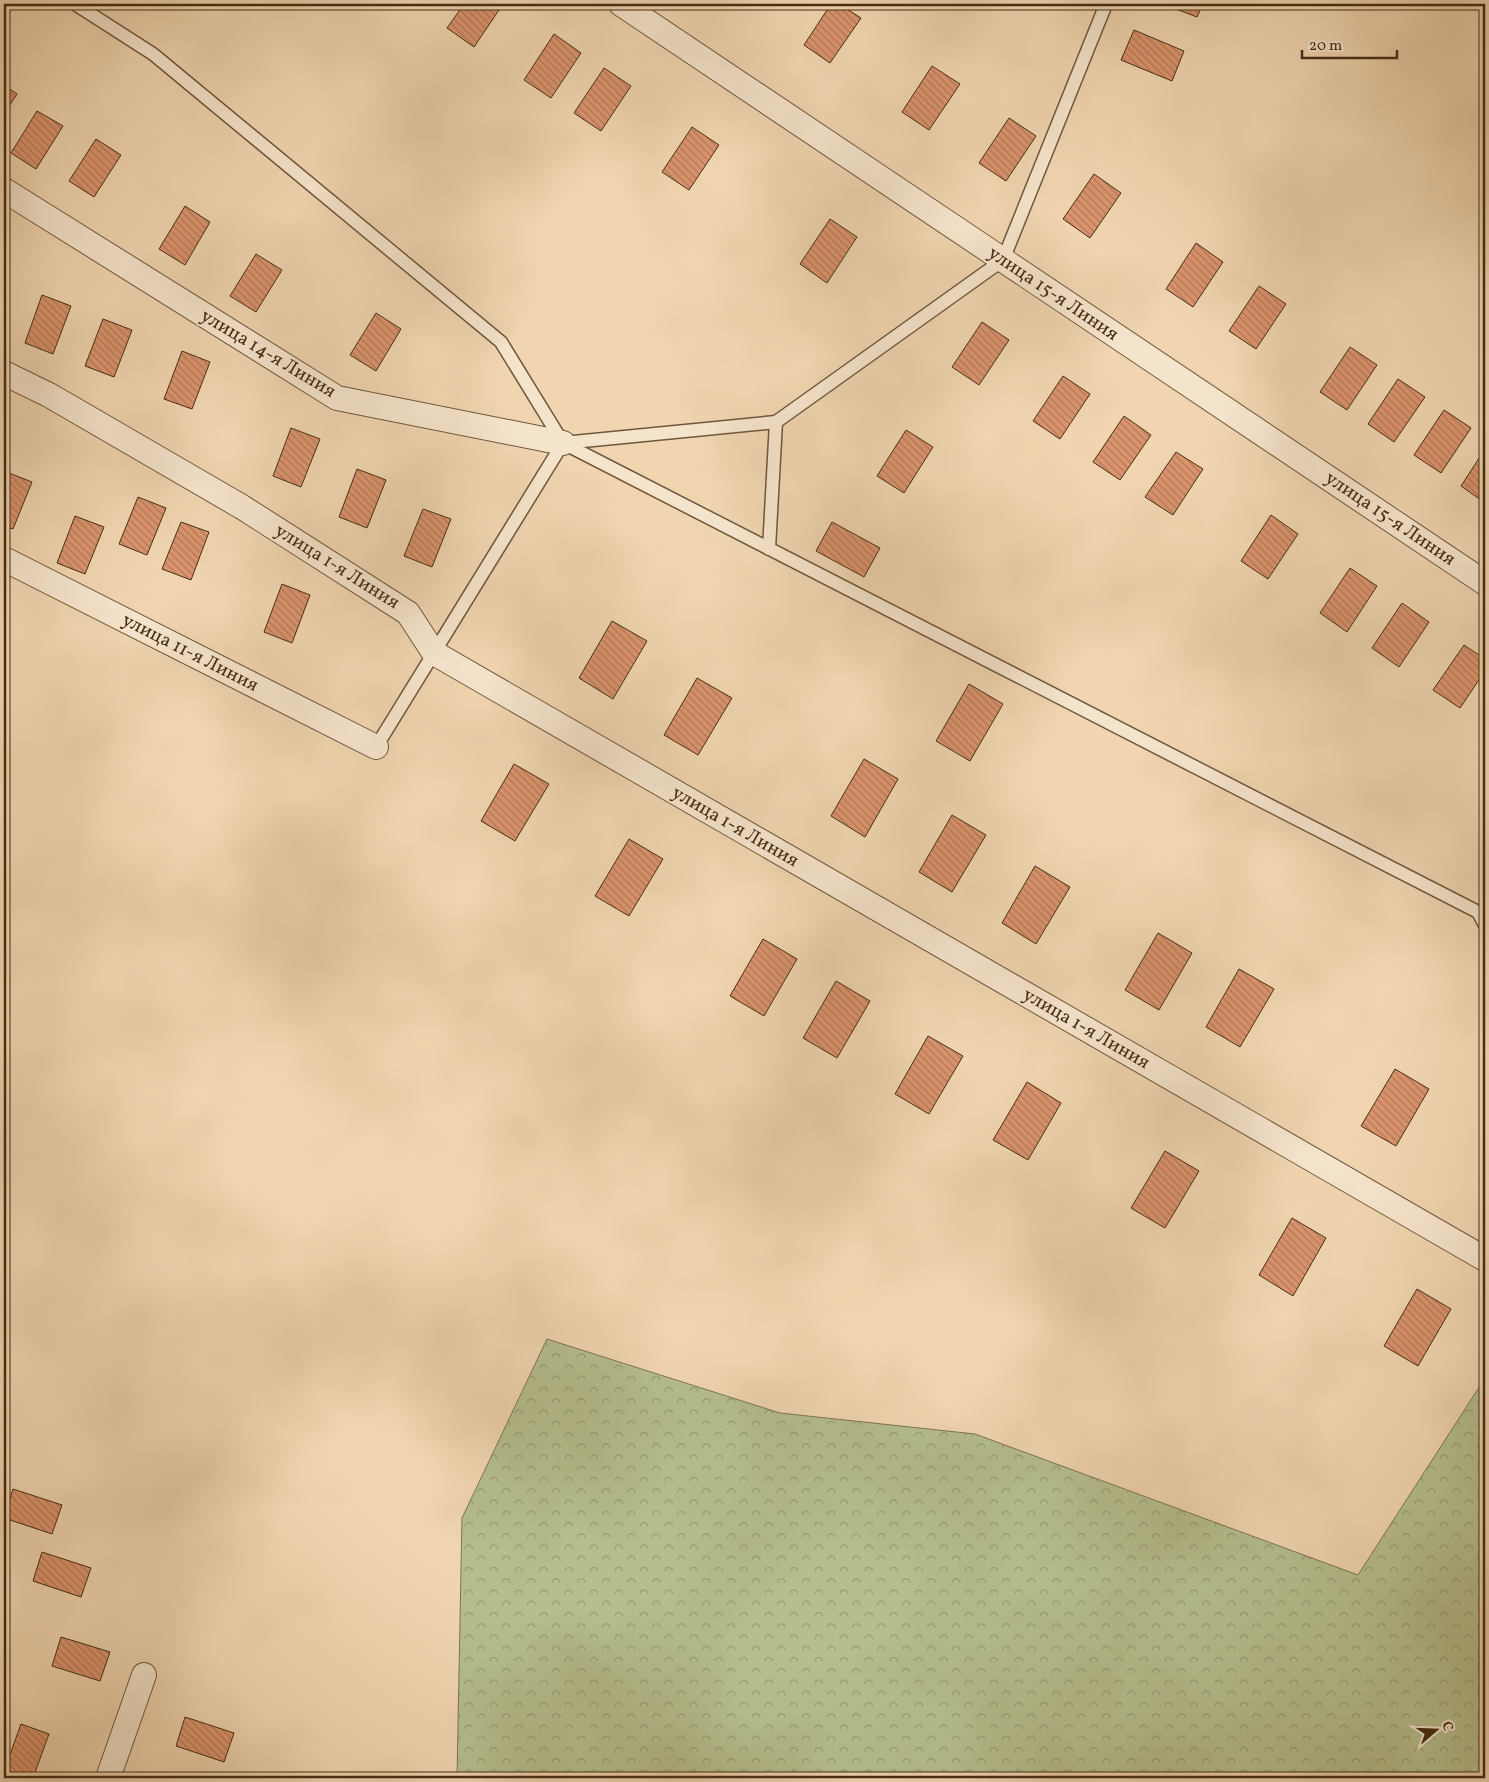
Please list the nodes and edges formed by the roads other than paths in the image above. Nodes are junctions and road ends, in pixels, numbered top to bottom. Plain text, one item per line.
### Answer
1 (75, 4) edge
2 (621, 4) edge
3 (1106, 4) edge
4 (4, 190) edge
5 (1003, 260) junction
6 (4, 373) edge
7 (776, 422) junction
8 (563, 443) junction
9 (769, 549) junction
10 (4, 559) edge
11 (1485, 583) edge
12 (434, 653) junction
13 (376, 747) joint
14 (1485, 926) edge
15 (1485, 1259) edge
16 (144, 1675) dead end
17 (108, 1778) edge

1 - 8 lane
2 - 5 street, улица 15-я Линия
3 - 5 lane
4 - 8 street, улица 14-я Линия
5 - 7 lane
5 - 11 street, улица 15-я Линия
6 - 12 street, улица 1-я Линия
7 - 8 lane
7 - 9 lane
8 - 9 lane
8 - 12 lane
9 - 14 lane
10 - 13 street, улица 11-я Линия
12 - 13 lane
12 - 15 street, улица 1-я Линия
16 - 17 street

